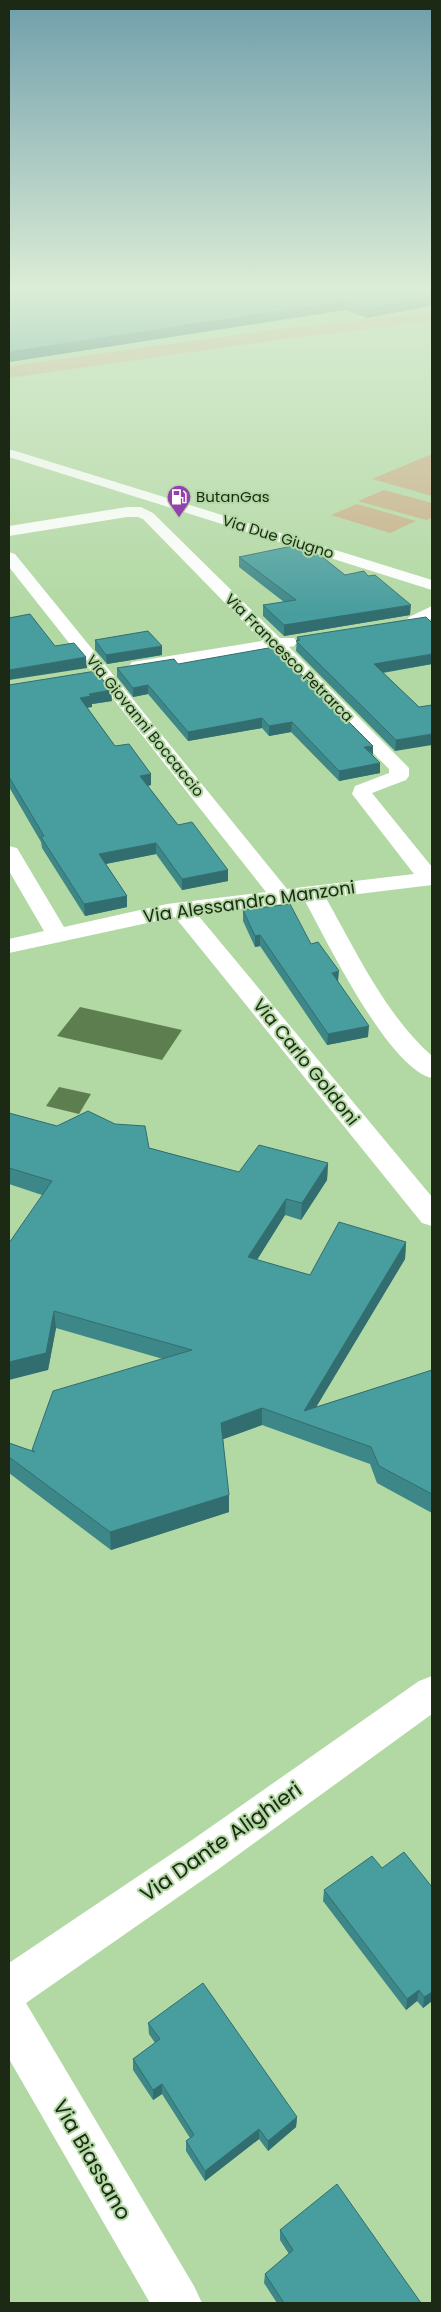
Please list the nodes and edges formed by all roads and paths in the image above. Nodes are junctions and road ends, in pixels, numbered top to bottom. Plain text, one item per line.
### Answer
1 (9, 453) edge
2 (9, 531) edge
3 (9, 557) edge
4 (432, 585) edge
5 (432, 611) edge
6 (424, 620) edge
7 (396, 624) edge
8 (302, 639) edge
9 (274, 644) junction
10 (92, 674) junction
11 (9, 853) edge
12 (431, 878) edge
13 (312, 893) junction
14 (281, 896) junction
15 (181, 909) junction
16 (58, 936) junction
17 (9, 946) edge
18 (432, 1070) edge
19 (432, 1216) edge
20 (432, 1693) edge
21 (9, 1989) edge
22 (9, 2017) edge
23 (177, 2303) edge

1 - 4 street, Via Due Giugno
2 - 9 street, Via Francesco Petrarca
3 - 10 street, Via Giovanni Boccaccio
5 - 6 street
6 - 7 street
8 - 9 street
9 - 10 street
9 - 12 street, Via Francesco Petrarca
10 - 14 street, Via Giovanni Boccaccio
11 - 16 street
12 - 13 street, Via Alessandro Manzoni
13 - 14 street, Via Alessandro Manzoni
13 - 18 street
14 - 15 street, Via Alessandro Manzoni
15 - 16 street, Via Alessandro Manzoni
15 - 19 street, Via Carlo Goldoni
16 - 17 street, Via Alessandro Manzoni
20 - 21 street, Via Dante Alighieri
22 - 23 street, Via Biassano

